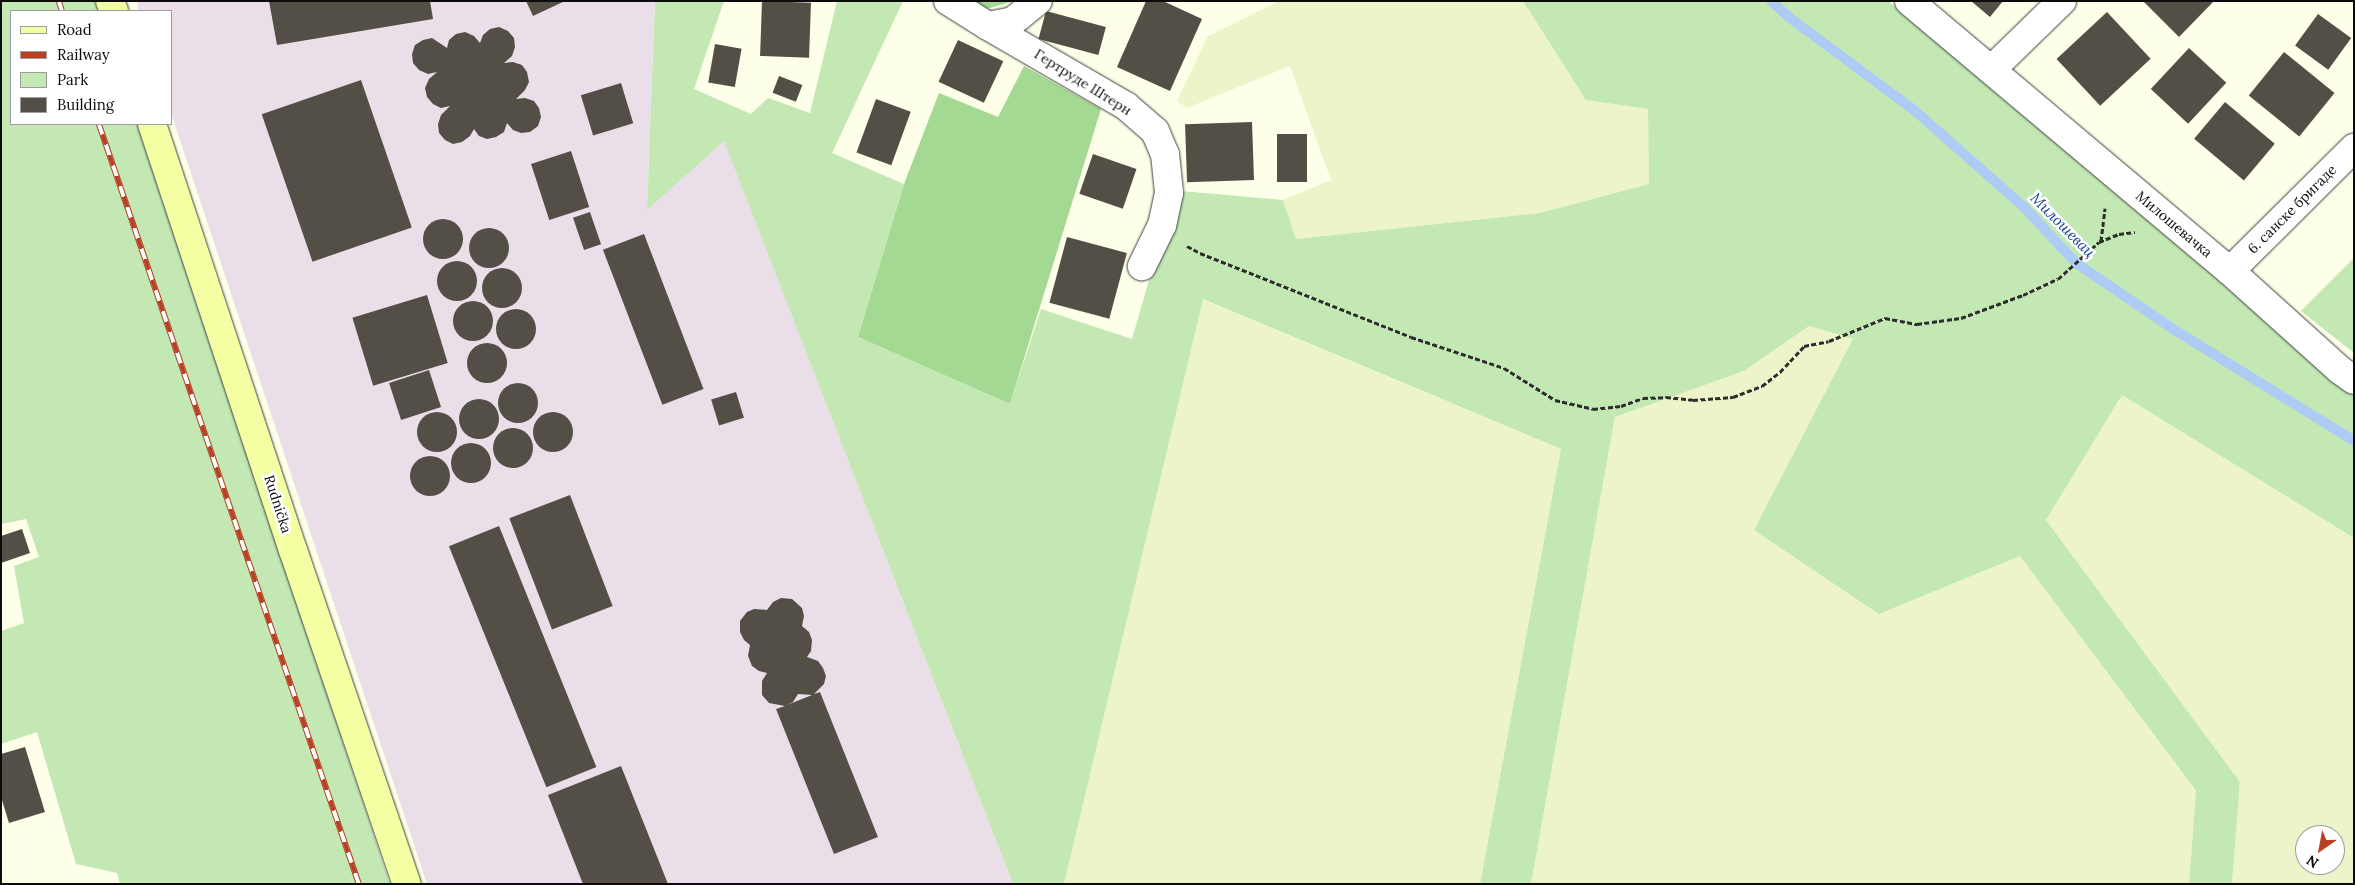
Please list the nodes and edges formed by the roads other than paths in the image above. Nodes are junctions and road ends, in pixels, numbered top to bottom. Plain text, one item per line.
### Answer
1 (948, 1) edge
2 (1038, 1) edge
3 (1909, 1) edge
4 (2062, 1) edge
5 (988, 26) junction
6 (1991, 70) junction
7 (152, 125) edge
8 (2354, 148) edge
9 (1142, 266) dead end
10 (2230, 271) junction
11 (2354, 380) edge
12 (407, 884) edge

1 - 5 street, Гертруде Штерн
2 - 5 street
3 - 6 street, Милошевачка
4 - 6 street
5 - 9 street, Гертруде Штерн
6 - 10 street, Милошевачка
7 - 12 street, Rudnička
8 - 10 street, 6. санске бригаде
10 - 11 street, Милошевачка

